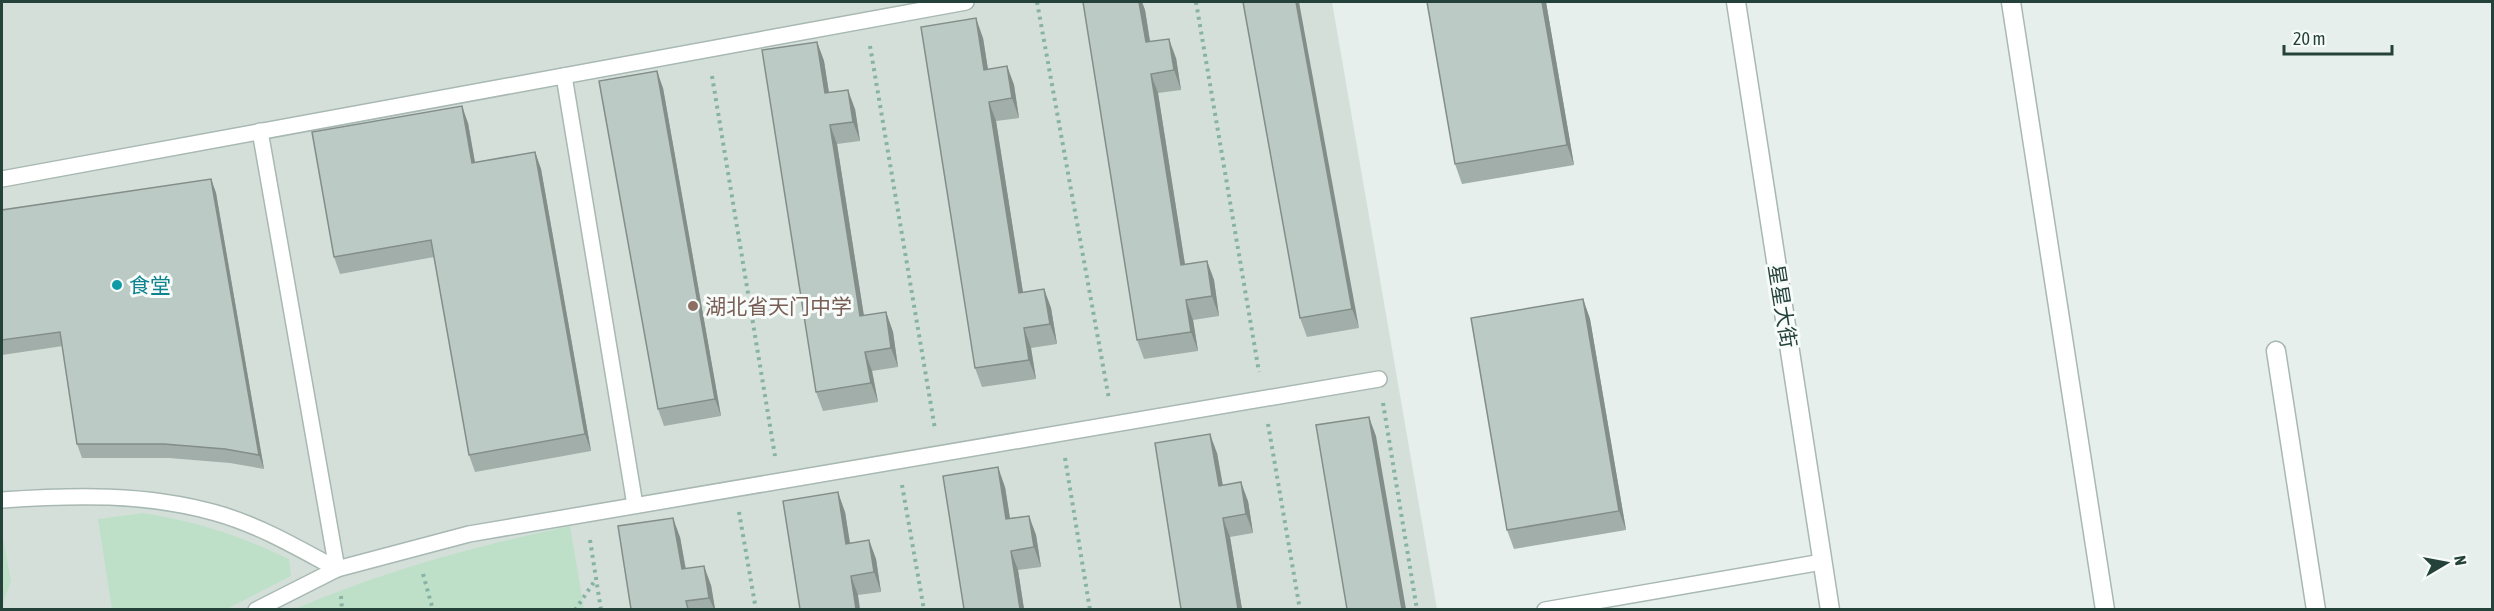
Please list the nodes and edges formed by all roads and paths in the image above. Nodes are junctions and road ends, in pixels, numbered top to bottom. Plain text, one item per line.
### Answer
1 (966, 2) edge
2 (1037, 2) edge
3 (1196, 2) edge
4 (1736, 2) edge
5 (2011, 2) edge
6 (865, 20) junction
7 (707, 49) junction
8 (564, 76) junction
9 (260, 131) junction
10 (2, 179) edge
11 (2276, 351) dead end
12 (1378, 379) joint
13 (1264, 398) junction
14 (1114, 424) junction
15 (1060, 433) junction
16 (939, 453) junction
17 (898, 461) junction
18 (779, 481) junction
19 (734, 488) junction
20 (2, 500) edge
21 (634, 505) junction
22 (586, 513) junction
23 (417, 547) junction
24 (1822, 561) junction
25 (337, 569) junction
26 (596, 579) junction
27 (256, 609) edge
28 (433, 609) edge
29 (575, 609) edge
30 (601, 609) edge
31 (756, 609) edge
32 (924, 609) edge
33 (1090, 609) edge
34 (1300, 609) edge
35 (1417, 609) edge
36 (1545, 609) edge
37 (1830, 609) edge
38 (2105, 609) edge
39 (2316, 609) edge

1 - 6 lane
2 - 14 path
3 - 13 path
4 - 24 street, 星星大街
5 - 38 street
6 - 7 lane
6 - 16 path
7 - 8 lane
7 - 18 path
8 - 9 lane
8 - 21 lane
9 - 10 lane
9 - 25 lane
11 - 39 street
12 - 13 lane
12 - 35 path
13 - 14 lane
13 - 34 path
14 - 15 lane
15 - 16 lane
15 - 33 path
16 - 17 lane
17 - 18 lane
17 - 32 path
18 - 19 lane
19 - 21 lane
19 - 31 path
20 - 25 lane
21 - 22 lane
22 - 23 lane
22 - 26 path
23 - 25 lane
23 - 28 path
24 - 36 lane
24 - 37 street, 星星大街
25 - 27 lane
26 - 29 path
26 - 30 path

